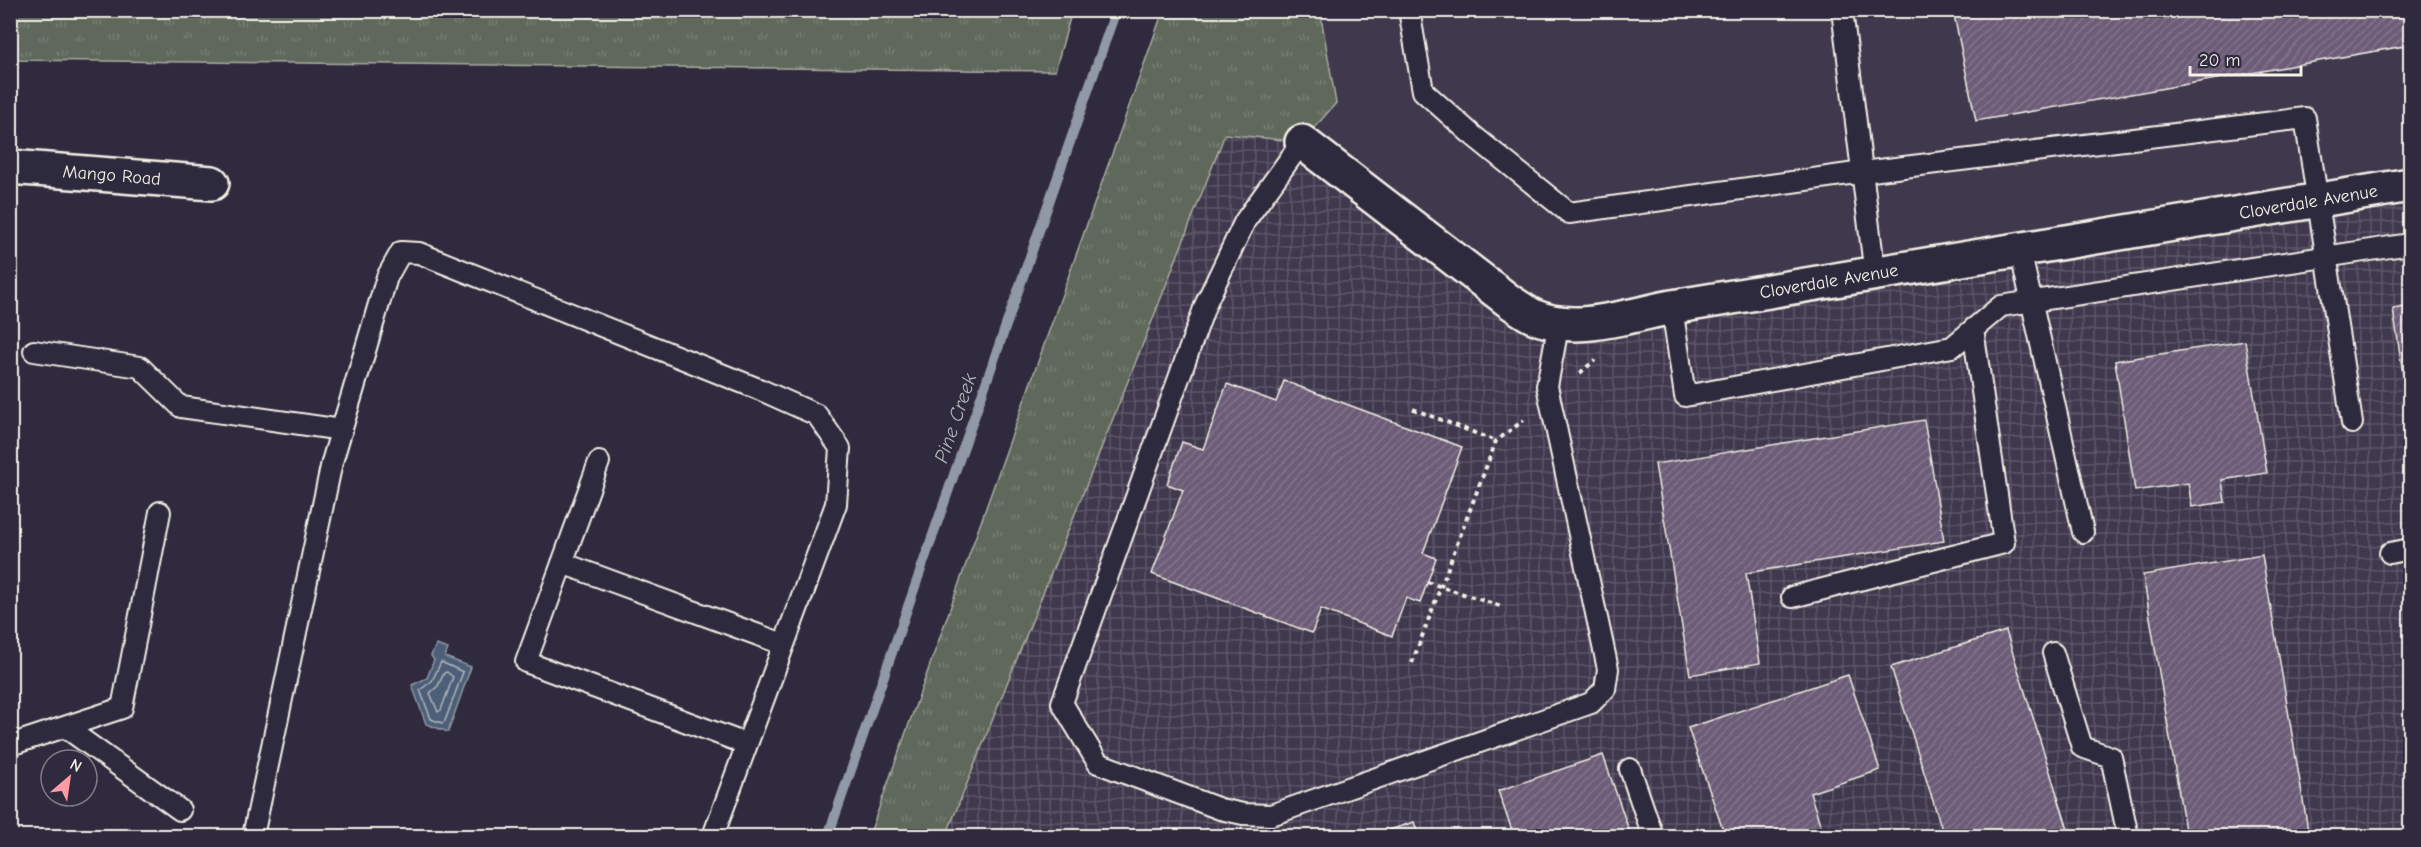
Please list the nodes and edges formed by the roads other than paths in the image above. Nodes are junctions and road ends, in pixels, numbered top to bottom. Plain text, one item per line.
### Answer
1 (1409, 10) edge
2 (1842, 10) edge
3 (1302, 142) joint
4 (10, 167) edge
5 (1863, 172) junction
6 (212, 183) dead end
7 (2410, 185) edge
8 (2318, 201) junction
9 (2410, 244) edge
10 (2020, 250) junction
11 (2325, 257) junction
12 (1875, 275) junction
13 (2031, 301) junction
14 (1672, 307) junction
15 (1559, 322) junction
16 (1973, 329) junction
17 (34, 351) dead end
18 (2352, 423) dead end
19 (342, 430) junction
20 (598, 462) dead end
21 (160, 512) dead end
22 (2083, 532) dead end
23 (2410, 549) edge
24 (2390, 553) dead end
25 (562, 563) junction
26 (1792, 597) dead end
27 (783, 644) junction
28 (2053, 653) dead end
29 (65, 727) junction
30 (746, 744) junction
31 (10, 745) edge
32 (1629, 769) dead end
33 (180, 810) dead end
34 (253, 837) edge
35 (713, 837) edge
36 (1653, 837) edge
37 (2128, 837) edge

1 - 5 lane
2 - 5 lane
3 - 15 street, Cloverdale Avenue
3 - 15 lane
4 - 6 street, Mango Road
5 - 8 lane
5 - 12 lane
7 - 8 street, Cloverdale Avenue
8 - 10 street, Cloverdale Avenue
8 - 11 lane
9 - 11 lane
10 - 12 street, Cloverdale Avenue
10 - 13 lane
11 - 13 lane
11 - 18 lane
12 - 14 street, Cloverdale Avenue
13 - 16 lane
13 - 22 lane
14 - 15 street, Cloverdale Avenue
14 - 16 lane
16 - 26 lane
17 - 19 lane
19 - 27 lane
19 - 34 lane
20 - 25 lane
21 - 29 lane
23 - 24 lane
25 - 27 lane
25 - 30 lane
27 - 30 lane
28 - 37 lane
29 - 31 lane
29 - 33 lane
30 - 35 lane
32 - 36 lane

